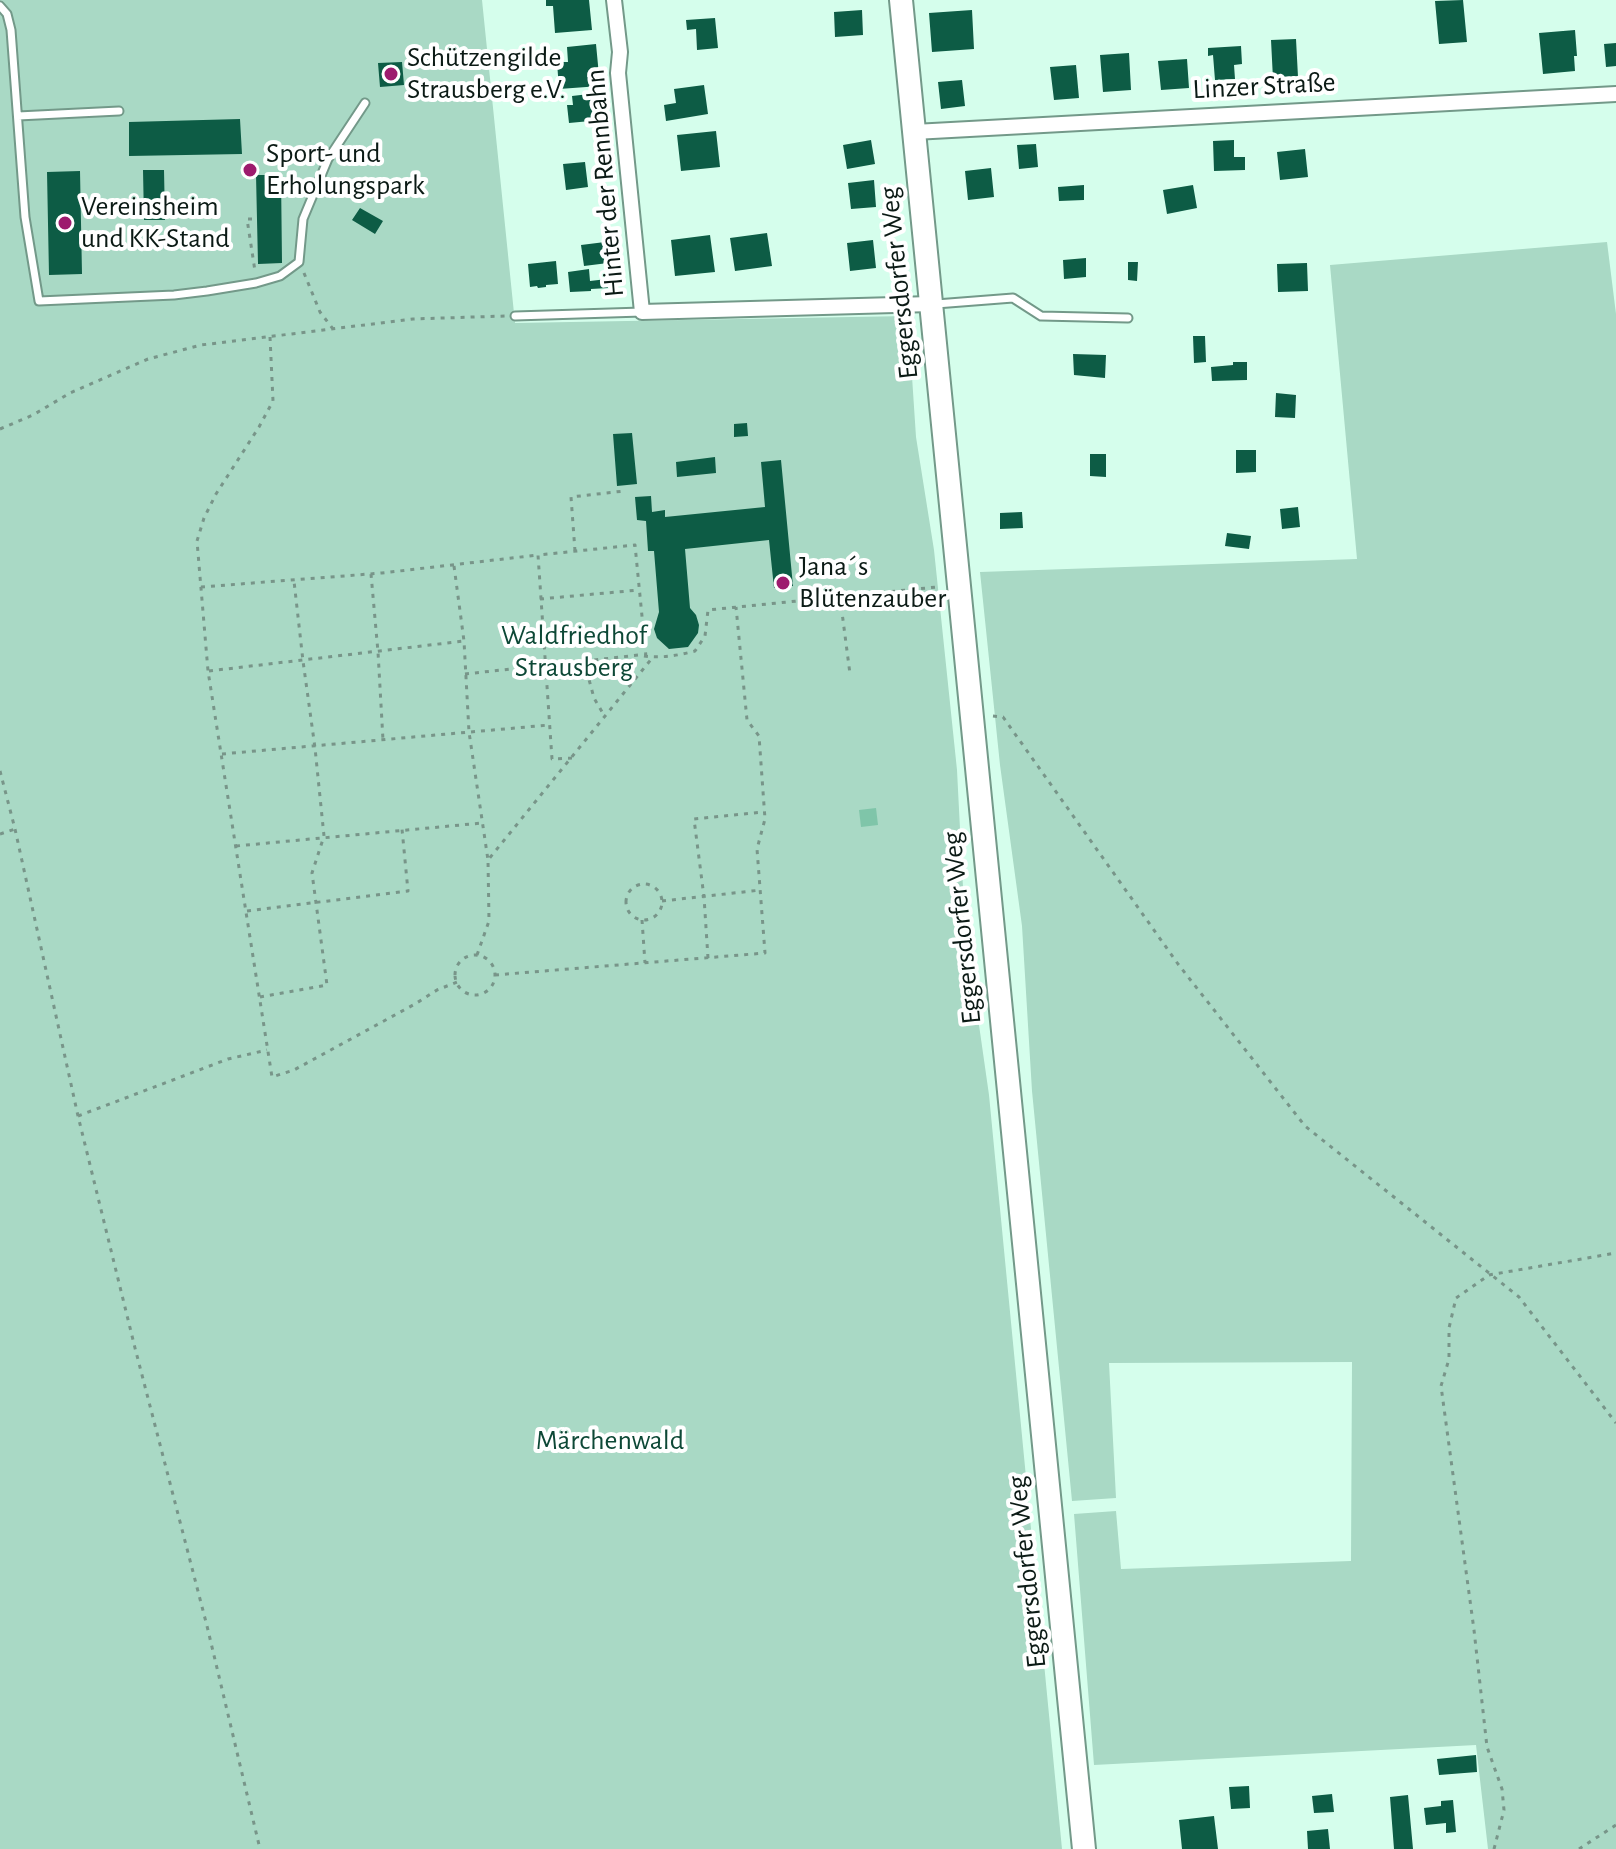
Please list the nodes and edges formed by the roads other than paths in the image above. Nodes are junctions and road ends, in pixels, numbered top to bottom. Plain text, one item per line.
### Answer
1 (614, 0) edge
2 (901, 0) edge
3 (0, 6) edge
4 (1616, 94) edge
5 (365, 103) dead end
6 (119, 111) dead end
7 (18, 116) junction
8 (914, 132) junction
9 (931, 304) junction
10 (642, 312) junction
11 (515, 316) road end
12 (1128, 318) dead end
13 (1084, 1849) edge

1 - 10 street, Hinter der Rennbahn
2 - 8 main road, Eggersdorfer Weg
3 - 7 lane
4 - 8 street, Linzer Straße
5 - 7 lane
6 - 7 lane
8 - 9 main road, Eggersdorfer Weg
9 - 10 street, Hinter der Rennbahn
9 - 12 lane
9 - 13 main road, Eggersdorfer Weg
10 - 11 lane

